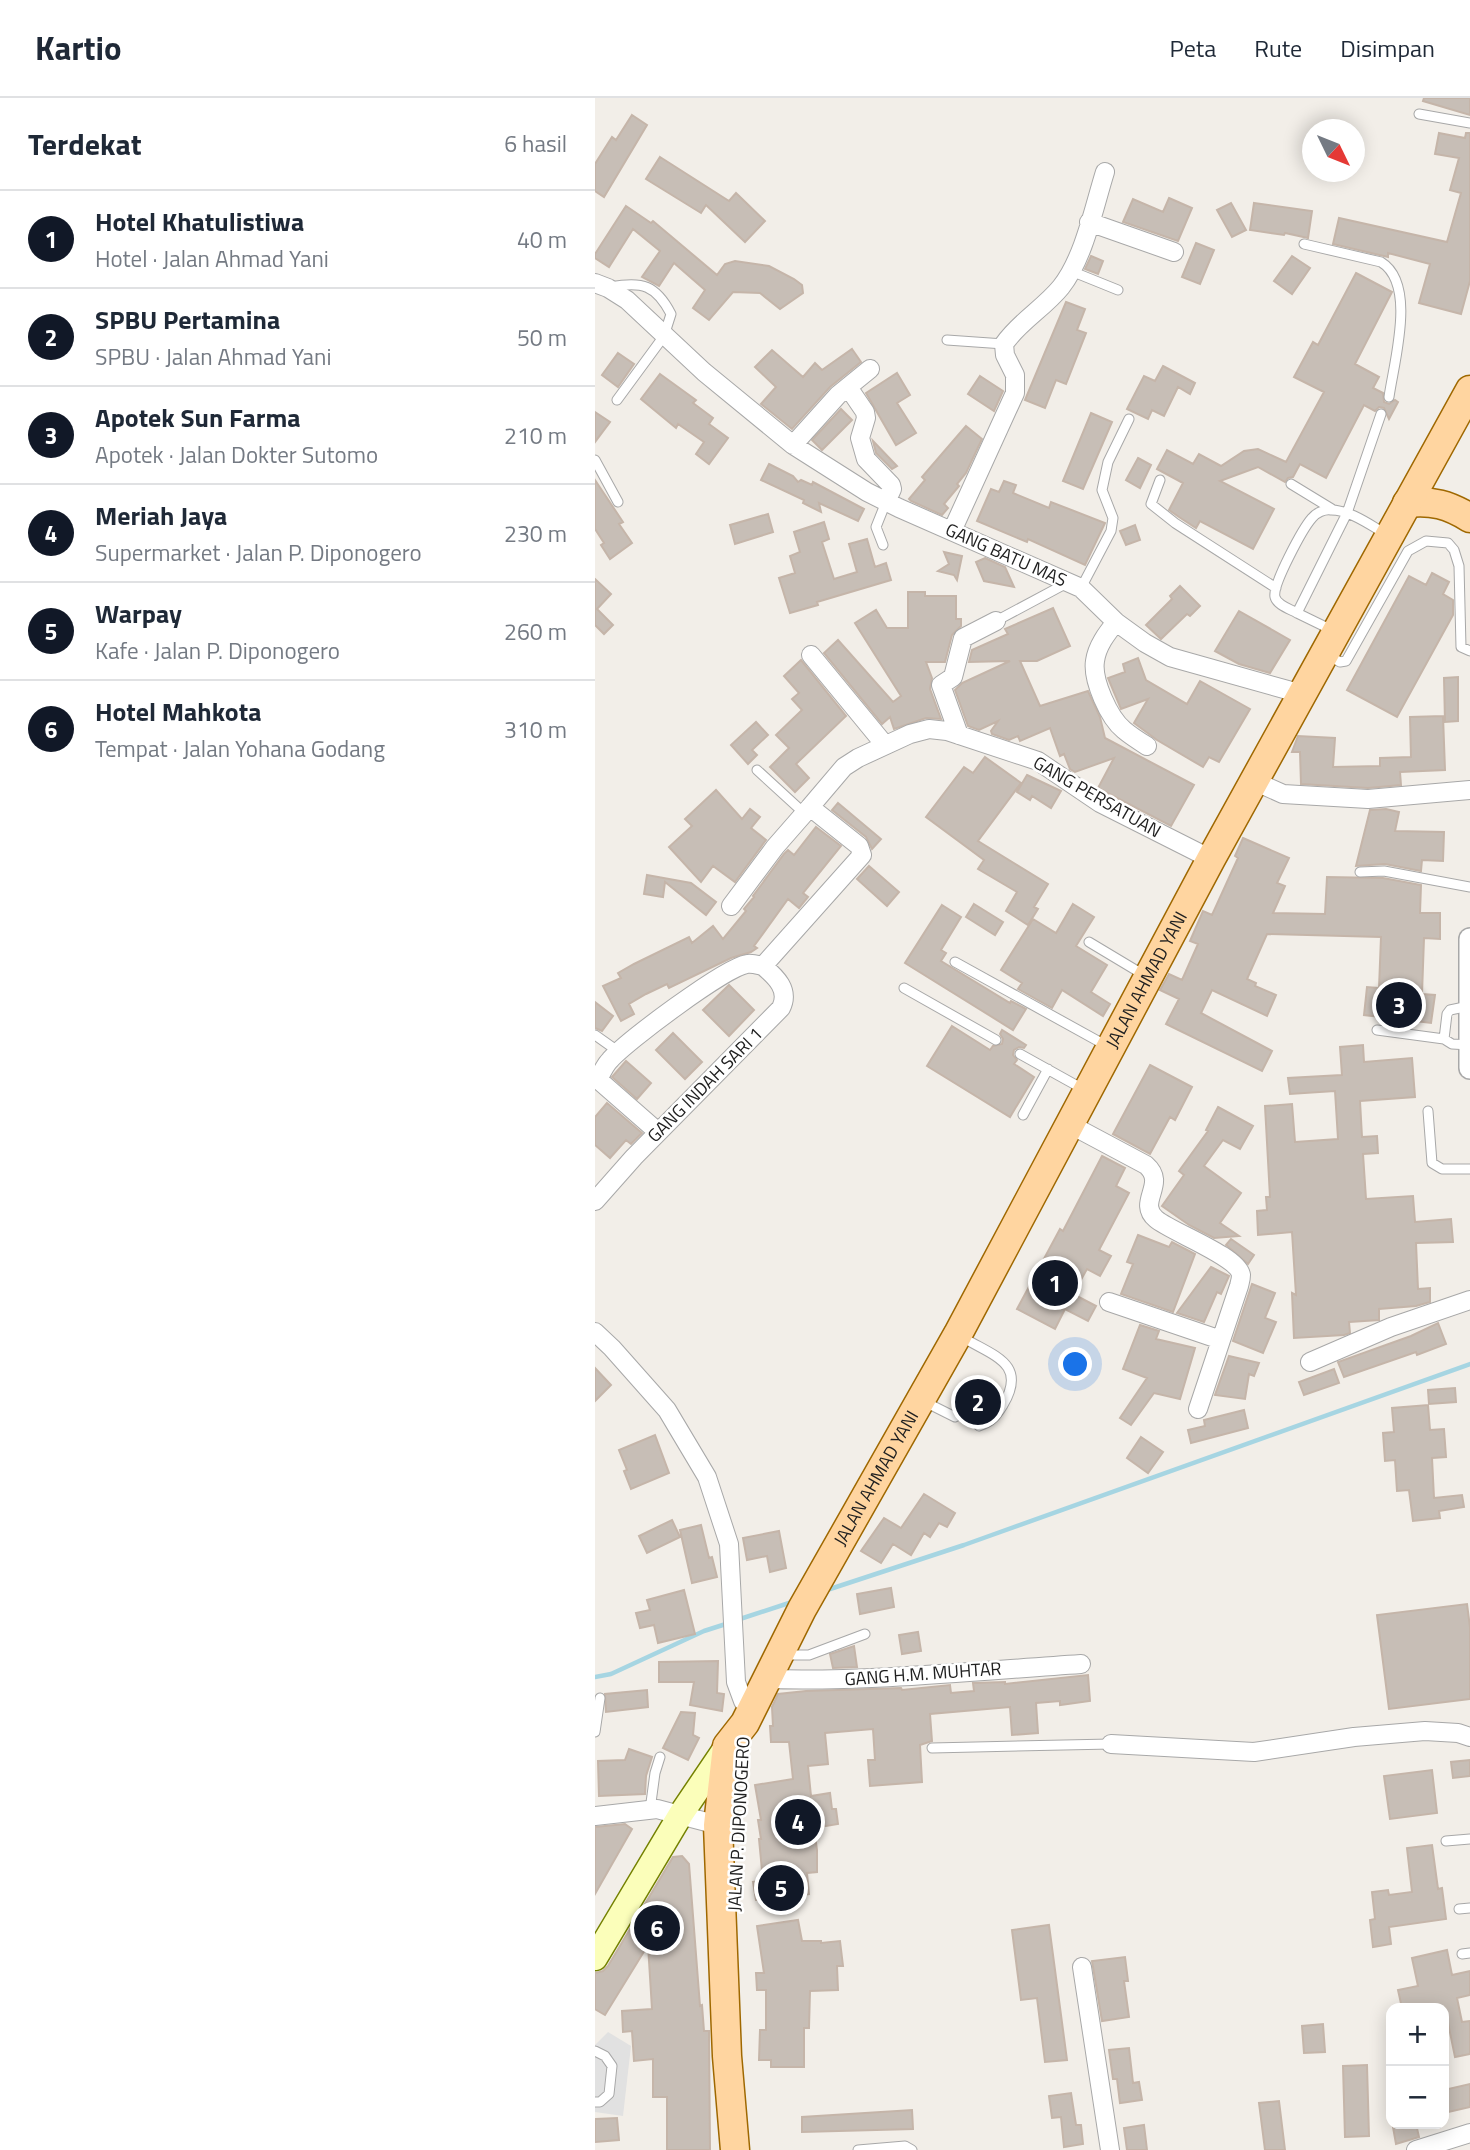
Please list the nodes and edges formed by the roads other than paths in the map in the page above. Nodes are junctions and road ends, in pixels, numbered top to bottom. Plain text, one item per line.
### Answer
1 (1419, 114) dead end
2 (1470, 123) edge
3 (1105, 172) dead end
4 (1089, 222) junction
5 (1304, 244) dead end
6 (1174, 251) dead end
7 (1071, 271) junction
8 (601, 285) edge
9 (1118, 290) dead end
10 (664, 335) junction
11 (947, 340) dead end
12 (1004, 344) junction
13 (870, 369) dead end
14 (848, 387) junction
15 (1470, 390) edge
16 (1389, 397) dead end
17 (617, 400) dead end
18 (1381, 414) dead end
19 (1129, 419) dead end
20 (793, 445) junction
21 (595, 460) edge
22 (1160, 480) dead end
23 (1291, 484) dead end
24 (618, 502) dead end
25 (886, 502) junction
26 (1407, 503) junction
27 (1332, 509) junction
28 (1347, 513) junction
29 (1470, 518) edge
30 (952, 531) junction
31 (1389, 535) junction
32 (883, 545) dead end
33 (1075, 585) junction
34 (1276, 588) junction
35 (1297, 613) junction
36 (996, 621) joint
37 (1116, 622) junction
38 (1330, 643) junction
39 (1470, 651) edge
40 (811, 655) dead end
41 (1302, 694) junction
42 (959, 735) junction
43 (885, 745) junction
44 (1147, 746) dead end
45 (757, 770) dead end
46 (1254, 781) junction
47 (1470, 790) edge
48 (807, 810) junction
49 (1211, 859) junction
50 (1360, 872) dead end
51 (1470, 887) edge
52 (731, 906) dead end
53 (1470, 939) edge
54 (1089, 942) dead end
55 (955, 962) dead end
56 (763, 966) junction
57 (1149, 978) junction
58 (904, 988) dead end
59 (1469, 1006) edge
60 (1377, 1030) dead end
61 (595, 1035) edge
62 (1444, 1039) junction
63 (996, 1040) dead end
64 (1469, 1045) edge
65 (1112, 1049) junction
66 (619, 1052) junction
67 (1020, 1054) dead end
68 (1470, 1059) edge
69 (1470, 1068) edge
70 (1048, 1069) junction
71 (597, 1079) edge
72 (1088, 1093) junction
73 (1428, 1111) dead end
74 (1023, 1115) dead end
75 (1070, 1125) junction
76 (658, 1132) junction
77 (1470, 1169) edge
78 (595, 1201) edge
79 (1470, 1300) edge
80 (1109, 1302) dead end
81 (595, 1332) edge
82 (958, 1334) junction
83 (1221, 1340) junction
84 (1310, 1362) dead end
85 (921, 1400) junction
86 (1198, 1409) dead end
87 (955, 1417) dead end
88 (979, 1426) dead end
89 (865, 1634) dead end
90 (1081, 1664) dead end
91 (772, 1667) junction
92 (600, 1698) dead end
93 (742, 1730) junction
94 (595, 1732) edge
95 (1470, 1737) edge
96 (1111, 1744) joint
97 (932, 1748) dead end
98 (660, 1757) dead end
99 (650, 1810) junction
100 (681, 1814) junction
101 (595, 1816) edge
102 (718, 1825) junction
103 (1470, 1839) edge
104 (1446, 1841) dead end
105 (1470, 1908) edge
106 (1459, 1909) dead end
107 (727, 1934) junction
108 (595, 1958) edge
109 (1082, 1967) dead end
110 (595, 2050) edge
111 (595, 2102) edge
112 (1470, 2133) edge
113 (736, 2150) edge
114 (748, 2150) edge
115 (858, 2150) edge
116 (912, 2150) edge
117 (1111, 2150) edge
118 (1416, 2150) edge

1 - 2 lane
3 - 4 street
4 - 6 street
4 - 7 street
5 - 16 lane
7 - 9 lane
7 - 12 street
8 - 10 street, GANG BATU MAS
8 - 10 lane
10 - 17 lane
10 - 20 street, GANG BATU MAS
11 - 12 lane
12 - 30 street
13 - 14 street
14 - 20 street
14 - 25 street
15 - 26 main road, JALAN AHMAD YANI
18 - 28 lane
19 - 33 lane
20 - 25 street, GANG BATU MAS
21 - 24 lane
22 - 34 lane
23 - 27 lane
25 - 30 street, GANG BATU MAS
25 - 32 lane
26 - 29 main road
26 - 31 main road, JALAN AHMAD YANI
27 - 28 lane
27 - 34 lane
28 - 31 lane
28 - 35 lane
30 - 33 street, GANG BATU MAS
31 - 38 main road, JALAN AHMAD YANI
33 - 36 lane
33 - 37 street, GANG BATU MAS
34 - 35 lane
35 - 38 lane
36 - 42 street
37 - 41 street, GANG BATU MAS
37 - 44 street
38 - 39 lane
38 - 41 main road, JALAN AHMAD YANI
40 - 43 street
41 - 46 main road, JALAN AHMAD YANI
42 - 43 street, GANG PERSATUAN
42 - 49 street, GANG PERSATUAN
43 - 48 street, GANG PERSATUAN
45 - 48 lane
46 - 47 street
46 - 49 main road, JALAN AHMAD YANI
48 - 52 street, GANG PERSATUAN
48 - 56 street
49 - 57 main road, JALAN AHMAD YANI
50 - 51 lane
53 - 59 street
54 - 57 lane
55 - 65 lane
56 - 66 street
56 - 76 street, GANG INDAH SARI 1
57 - 65 main road, JALAN AHMAD YANI
58 - 63 lane
59 - 62 lane
59 - 64 street
60 - 62 lane
61 - 66 lane
62 - 64 lane
64 - 68 street
65 - 72 main road, JALAN AHMAD YANI
66 - 71 street
67 - 70 lane
68 - 69 street
70 - 72 lane
70 - 74 lane
71 - 76 street
72 - 75 main road, JALAN AHMAD YANI
73 - 77 lane
75 - 82 main road, JALAN AHMAD YANI
75 - 83 street
76 - 78 street, GANG INDAH SARI 1
79 - 84 street
80 - 83 street
81 - 93 street
82 - 85 main road, JALAN AHMAD YANI
82 - 88 lane
83 - 86 street
85 - 87 lane
85 - 91 main road, JALAN AHMAD YANI
89 - 91 lane
90 - 91 street, GANG H.M. MUHTAR
91 - 93 main road, JALAN AHMAD YANI
92 - 94 lane
93 - 100 main road
93 - 102 main road, JALAN P. DIPONOGERO
93 - 107 main road, JALAN P. DIPONOGERO
95 - 96 street
96 - 97 lane
98 - 99 lane
99 - 100 street
99 - 101 street
100 - 102 street
100 - 108 main road
102 - 107 main road, JALAN P. DIPONOGERO
103 - 104 lane
105 - 106 lane
107 - 113 main road, JALAN P. DIPONOGERO
107 - 114 main road, JALAN P. DIPONOGERO
109 - 117 street
110 - 111 lane
112 - 118 street
115 - 116 lane

